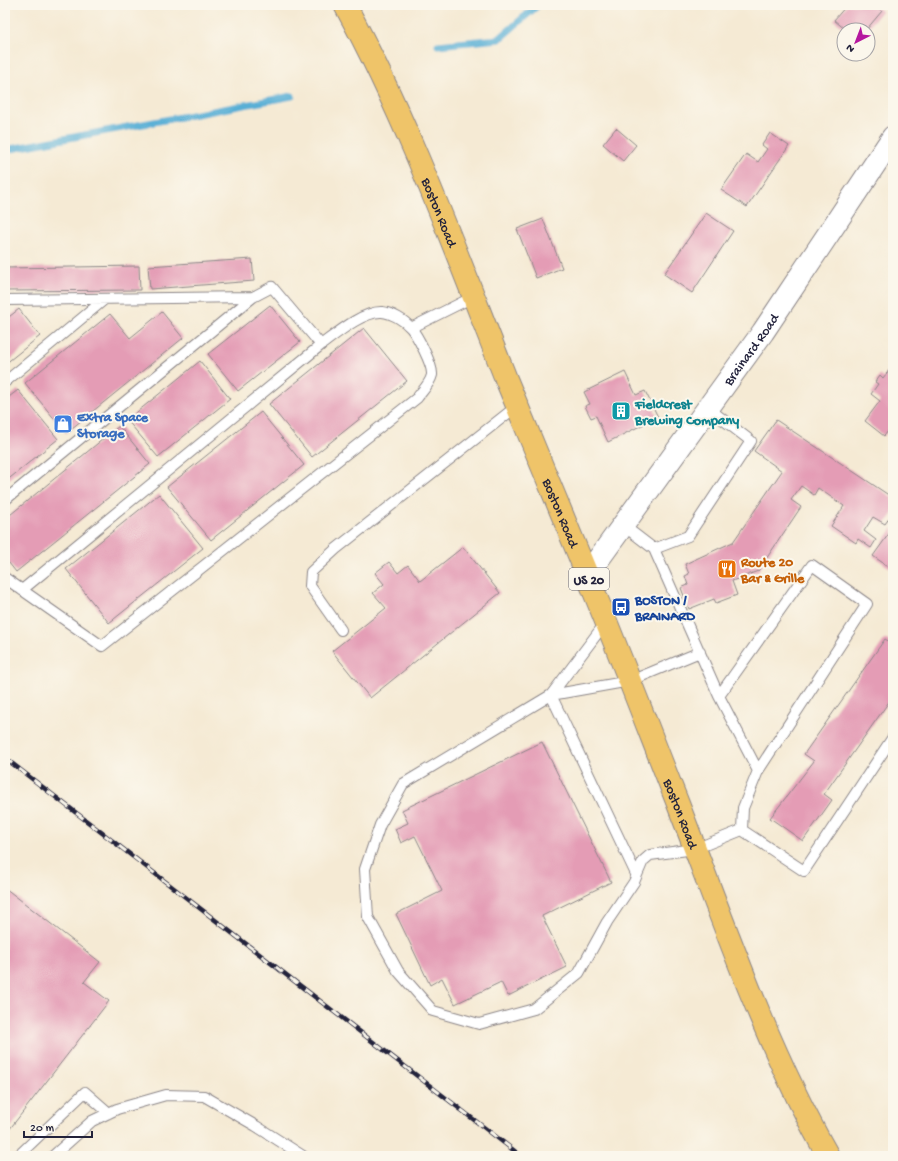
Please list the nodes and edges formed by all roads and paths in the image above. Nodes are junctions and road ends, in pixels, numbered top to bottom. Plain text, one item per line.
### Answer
1 (345, 5) edge
2 (893, 137) edge
3 (252, 297) junction
4 (473, 297) junction
5 (105, 299) junction
6 (5, 300) edge
7 (411, 328) junction
8 (321, 345) junction
9 (5, 382) edge
10 (517, 406) junction
11 (708, 408) junction
12 (5, 500) edge
13 (624, 526) junction
14 (654, 549) junction
15 (587, 575) junction
16 (5, 578) edge
17 (22, 590) junction
18 (606, 622) junction
19 (341, 630) dead end
20 (700, 652) junction
21 (630, 681) junction
22 (551, 695) junction
23 (719, 696) junction
24 (893, 737) edge
25 (758, 771) junction
26 (742, 830) junction
27 (695, 850) junction
28 (636, 874) junction
29 (109, 1113) junction
30 (18, 1156) edge
31 (53, 1156) edge
32 (303, 1156) edge
33 (828, 1156) edge

1 - 4 main road, Boston Road / US 20
2 - 11 street, Brainard Road
3 - 5 lane
3 - 8 lane
3 - 12 lane
4 - 7 lane
4 - 10 main road, Boston Road / US 20
5 - 6 lane
5 - 9 lane
7 - 8 lane
7 - 17 lane
8 - 17 lane
10 - 15 main road, Boston Road / US 20
10 - 19 lane
11 - 13 street, Brainard Road
11 - 14 lane
13 - 14 lane
13 - 15 street, Brainard Road
14 - 20 lane
15 - 18 main road, Boston Road / US 20
16 - 17 lane
18 - 21 main road, Boston Road / US 20
18 - 22 lane
20 - 21 lane
20 - 23 lane
21 - 22 lane
21 - 27 main road, Boston Road / US 20
22 - 28 lane
22 - 28 lane
23 - 25 lane
23 - 25 lane
24 - 26 lane
25 - 26 lane
26 - 27 lane
27 - 28 lane
27 - 33 main road, Boston Road / US 20
29 - 30 lane
29 - 31 lane
29 - 32 lane

